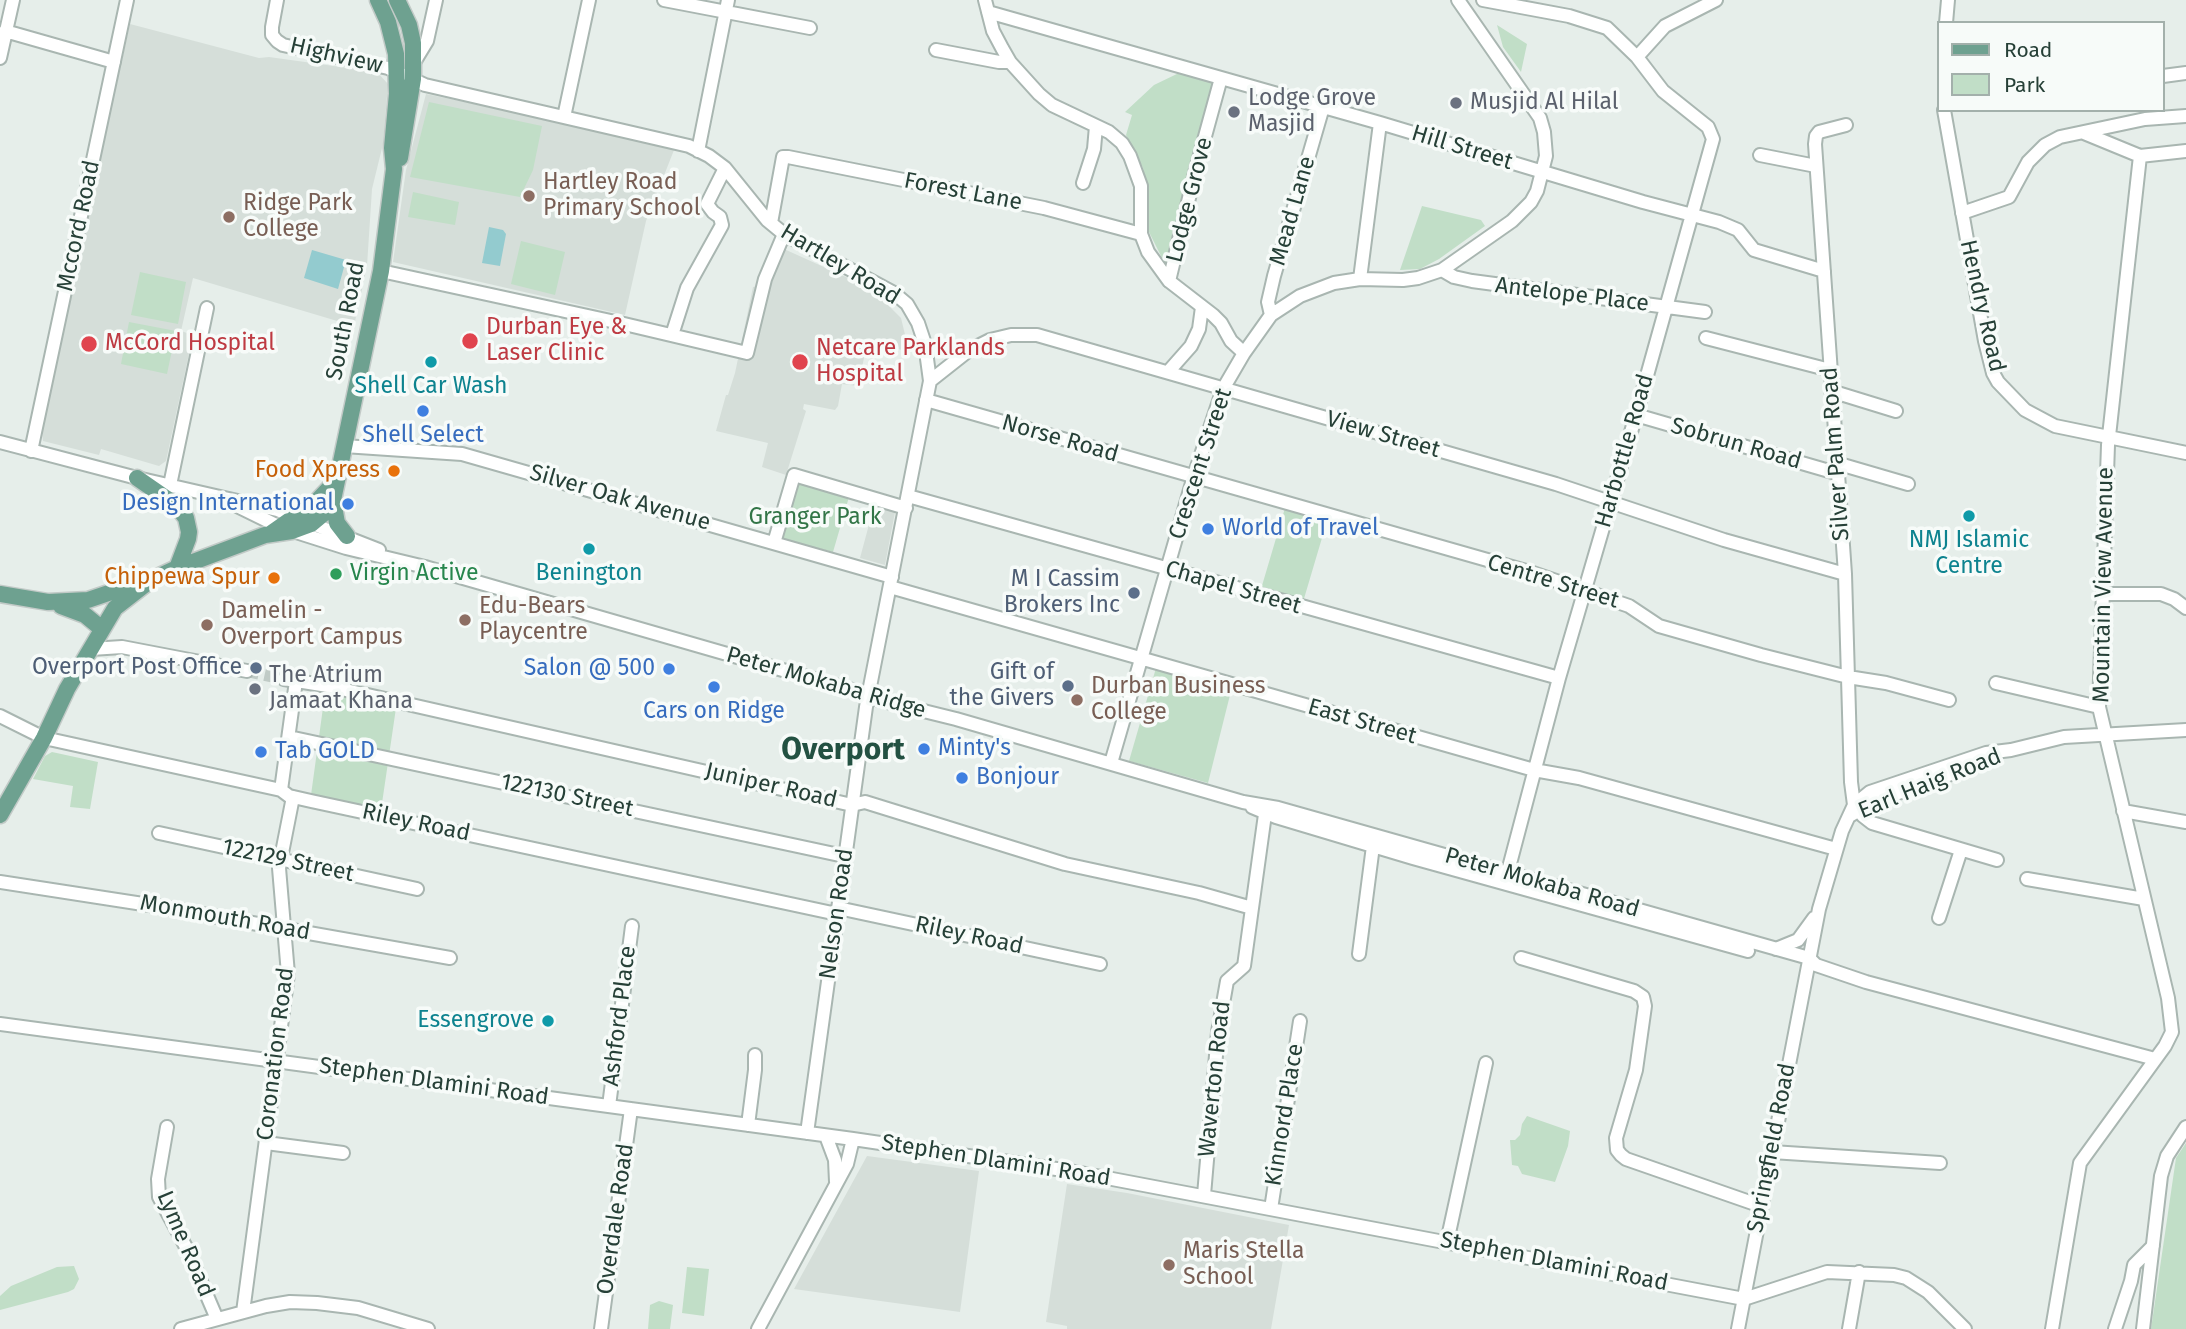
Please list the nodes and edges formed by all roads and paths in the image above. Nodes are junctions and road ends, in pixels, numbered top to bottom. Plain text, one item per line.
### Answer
1 (13, 0) edge
2 (127, 0) edge
3 (277, 0) edge
4 (378, 0) edge
5 (397, 0) edge
6 (436, 0) edge
7 (589, 0) edge
8 (664, 0) edge
9 (1460, 0) edge
10 (1483, 0) edge
11 (1716, 0) edge
12 (1948, 0) edge
13 (726, 6) edge
14 (986, 6) edge
15 (1945, 21) edge
16 (810, 29) dead end
17 (5, 32) junction
18 (936, 50) dead end
19 (1, 52) edge
20 (1637, 57) junction
21 (114, 62) junction
22 (1010, 62) junction
23 (398, 71) junction
24 (413, 72) junction
25 (2186, 73) edge
26 (2165, 76) edge
27 (1222, 78) junction
28 (1323, 107) junction
29 (1944, 112) edge
30 (2186, 116) edge
31 (564, 117) junction
32 (1380, 123) junction
33 (1846, 125) dead end
34 (1096, 126) junction
35 (2084, 132) junction
36 (698, 150) junction
37 (2186, 151) edge
38 (1760, 155) dead end
39 (2140, 156) junction
40 (1816, 166) junction
41 (725, 168) junction
42 (394, 169) junction
43 (1544, 172) junction
44 (1083, 183) dead end
45 (1962, 213) junction
46 (1693, 216) junction
47 (771, 223) junction
48 (784, 234) junction
49 (1141, 234) junction
50 (1442, 270) junction
51 (381, 271) junction
52 (1824, 271) junction
53 (1360, 279) junction
54 (1169, 281) junction
55 (1202, 307) junction
56 (1667, 307) junction
57 (207, 308) dead end
58 (1705, 312) dead end
59 (1271, 315) junction
60 (672, 335) junction
61 (1706, 338) dead end
62 (1244, 353) junction
63 (1830, 370) junction
64 (1168, 372) junction
65 (930, 381) junction
66 (1223, 389) junction
67 (1831, 391) junction
68 (926, 400) junction
69 (1896, 411) dead end
70 (1636, 415) junction
71 (2109, 437) junction
72 (0, 442) edge
73 (344, 446) junction
74 (31, 451) junction
75 (2186, 453) edge
76 (1836, 468) junction
77 (1194, 476) junction
78 (137, 478) junction
79 (335, 481) junction
80 (1908, 484) dead end
81 (170, 485) junction
82 (333, 500) junction
83 (907, 502) junction
84 (1611, 503) junction
85 (311, 523) junction
86 (284, 527) junction
87 (347, 536) junction
88 (774, 543) junction
89 (409, 562) junction
90 (177, 568) junction
91 (1167, 569) junction
92 (1845, 574) junction
93 (151, 580) junction
94 (891, 582) junction
95 (1584, 590) junction
96 (0, 594) edge
97 (2103, 594) junction
98 (48, 603) junction
99 (2186, 608) edge
100 (102, 629) junction
101 (122, 647) junction
102 (90, 649) junction
103 (1141, 659) junction
104 (247, 671) tunnel mouth
105 (1848, 677) junction
106 (1559, 678) junction
107 (1996, 683) dead end
108 (869, 695) junction
109 (1949, 700) dead end
110 (2099, 707) junction
111 (0, 716) edge
112 (2186, 730) edge
113 (2106, 734) junction
114 (289, 737) junction
115 (44, 738) junction
116 (1111, 764) junction
117 (1534, 770) junction
118 (281, 790) junction
119 (293, 797) junction
120 (852, 805) junction
121 (1266, 810) junction
122 (1853, 811) junction
123 (2123, 811) junction
124 (0, 815) edge
125 (2186, 822) edge
126 (159, 833) dead end
127 (1373, 846) junction
128 (1836, 849) junction
129 (1961, 850) junction
130 (844, 856) junction
131 (280, 859) junction
132 (1439, 860) junction
133 (1997, 860) dead end
134 (1507, 874) junction
135 (2027, 878) dead end
136 (0, 882) edge
137 (417, 889) dead end
138 (2144, 899) junction
139 (1252, 908) junction
140 (1819, 909) junction
141 (837, 911) junction
142 (1939, 918) dead end
143 (632, 926) dead end
144 (283, 928) junction
145 (1772, 949) junction
146 (1359, 954) dead end
147 (450, 958) dead end
148 (1521, 958) dead end
149 (1811, 963) junction
150 (1100, 964) dead end
151 (1300, 1021) dead end
152 (0, 1024) edge
153 (755, 1055) dead end
154 (2155, 1059) junction
155 (275, 1061) junction
156 (1486, 1063) dead end
157 (609, 1106) junction
158 (631, 1109) junction
159 (748, 1125) junction
160 (167, 1126) dead end
161 (2186, 1127) edge
162 (807, 1133) junction
163 (826, 1136) junction
164 (853, 1139) junction
165 (266, 1143) junction
166 (1772, 1152) junction
167 (343, 1153) dead end
168 (1940, 1163) dead end
169 (836, 1182) junction
170 (1204, 1195) junction
171 (1761, 1206) junction
172 (1271, 1209) junction
173 (1447, 1242) junction
174 (2153, 1246) junction
175 (2150, 1266) junction
176 (1858, 1272) junction
177 (2132, 1281) junction
178 (1744, 1298) junction
179 (243, 1312) junction
180 (211, 1323) edge
181 (180, 1329) edge
182 (428, 1329) edge
183 (601, 1329) edge
184 (758, 1329) edge
185 (1738, 1329) edge
186 (1849, 1329) edge
187 (1965, 1329) edge
188 (2052, 1329) edge
189 (2115, 1329) edge
190 (2143, 1329) edge

1 - 17 street
2 - 21 street, Mccord Road
3 - 23 street, Highview
4 - 23 main road, South Road
5 - 24 main road
6 - 24 street, South Road
7 - 31 street
8 - 13 street
9 - 43 street, Crescent Street
10 - 20 street
11 - 20 street
12 - 15 street
13 - 16 street
13 - 36 street
14 - 22 street
14 - 27 street, Hill Street
17 - 19 street
17 - 21 street
18 - 22 street
20 - 46 street, Harbottle Road
21 - 74 street, Mccord Road
22 - 34 street
23 - 24 street, Highview
23 - 42 main road, South Road
24 - 31 street, Hartley Road
24 - 42 main road, South Road
25 - 26 street
27 - 28 street, Hill Street
27 - 54 street, Lodge Grove
28 - 32 street, Hill Street
28 - 59 street, Mead Lane
29 - 45 street, Hendry Road
30 - 35 street
31 - 36 street, Hartley Road
32 - 43 street, Hill Street
32 - 53 street
33 - 40 street, Silver Palm Road
34 - 44 street
34 - 49 street
35 - 39 street
35 - 45 street
36 - 41 street, Hartley Road
37 - 39 street
38 - 40 street
39 - 71 street, Mountain View Avenue
40 - 52 street, Silver Palm Road
41 - 47 street, Hartley Road
41 - 60 street
42 - 51 main road, South Road
43 - 46 street, Hill Street
43 - 50 street, Crescent Street
45 - 71 street, Hendry Road
46 - 52 street, Hill Street
46 - 56 street, Harbottle Road
47 - 48 street, Hartley Road
47 - 49 street, Forest Lane
48 - 60 street
48 - 65 street, Hartley Road
49 - 54 street
50 - 53 street, Crescent Street
50 - 56 street, Antelope Place
51 - 60 street
51 - 73 main road, South Road
52 - 63 street, Silver Palm Road
53 - 59 street, Crescent Street
54 - 55 street
55 - 62 street
55 - 64 street
56 - 58 street, Antelope Place
56 - 70 street, Harbottle Road
57 - 81 street
59 - 62 street, Crescent Street
61 - 63 street
62 - 66 street, Crescent Street
63 - 67 street, Silver Palm Road
64 - 65 street, View Street
64 - 66 street, View Street
65 - 68 street, Hartley Road
66 - 77 street, Crescent Street
66 - 84 street, View Street
67 - 69 street
67 - 76 street, Silver Palm Road
68 - 77 street, Norse Road
68 - 83 street, Hartley Road
70 - 76 street, Sobrun Road
70 - 84 street, Harbottle Road
71 - 75 street, Hendry Road
71 - 97 street, Mountain View Avenue
72 - 74 street, Peter Mokaba Ridge
73 - 79 main road, South Road
73 - 88 street, Silver Oak Avenue
74 - 78 street, Peter Mokaba Ridge
76 - 80 street, Sobrun Road
76 - 92 street, Silver Palm Road
77 - 91 street, Crescent Street
77 - 95 street, Centre Street
78 - 81 street, Peter Mokaba Ridge
78 - 90 main road
79 - 82 main road, South Road
79 - 86 main road
81 - 86 street, Peter Mokaba Ridge
82 - 85 main road
82 - 87 main road
83 - 88 street, Chapel Street
83 - 91 street, Chapel Street
83 - 94 street, Hartley Road
84 - 92 street, View Street
84 - 95 street, Harbottle Road
85 - 86 main road
85 - 87 street, Peter Mokaba Ridge
86 - 89 street, Peter Mokaba Ridge
86 - 90 main road
87 - 89 street, Peter Mokaba Ridge
88 - 94 street, Silver Oak Avenue
89 - 108 street, Peter Mokaba Ridge
90 - 93 main road
91 - 103 street, Crescent Street
91 - 106 street, Chapel Street
92 - 105 street, Silver Palm Road
93 - 98 main road
93 - 100 main road
94 - 103 street, East Street
94 - 108 street, Hartley Road
95 - 105 street, Centre Street
95 - 106 street, Harbottle Road
96 - 98 main road
97 - 99 street
97 - 110 street, Mountain View Avenue
98 - 100 main road
100 - 101 street
100 - 102 main road
101 - 102 street
101 - 104 street
102 - 115 main road
103 - 116 street, Crescent Street
103 - 117 street, East Street
105 - 109 street, Centre Street
105 - 122 street, Silver Palm Road
106 - 117 street, Harbottle Road
107 - 110 street
108 - 116 street, Peter Mokaba Ridge
108 - 120 street, Nelson Road
110 - 113 street, Mountain View Avenue
111 - 115 street, Riley Road
112 - 113 street, Earl Haig Road
113 - 122 street, Earl Haig Road
113 - 123 street, Mountain View Avenue
114 - 118 street
114 - 120 street, Juniper Road
114 - 130 street, 122130 Street
115 - 118 street, Riley Road
115 - 124 main road
116 - 121 street, Peter Mokaba Ridge
117 - 128 street, East Street
117 - 134 street, Harbottle Road
118 - 119 street, Riley Road
119 - 131 street, Coronation Road
119 - 141 street, Riley Road
120 - 130 street, Nelson Road
120 - 139 street, Juniper Road
121 - 127 street, Peter Mokaba Road
121 - 132 street, Peter Mokaba Road
121 - 139 street, Waverton Road
122 - 128 street, Earl Haig Road
122 - 129 street
123 - 125 street
123 - 138 street, Mountain View Avenue
126 - 131 street, 122129 Street
127 - 132 street, Peter Mokaba Road
127 - 146 street
128 - 140 street, Earl Haig Road
129 - 133 street
129 - 142 street
130 - 141 street, Nelson Road
131 - 137 street, 122129 Street
131 - 144 street, Coronation Road
132 - 134 street, Peter Mokaba Road
132 - 149 street, Peter Mokaba Road
134 - 145 street, Peter Mokaba Road
135 - 138 street
136 - 144 street, Monmouth Road
138 - 154 street, Mountain View Avenue
139 - 170 street, Waverton Road
140 - 145 street
140 - 149 street, Earl Haig Road
141 - 150 street, Riley Road
141 - 162 street, Nelson Road
143 - 157 street, Ashford Place
144 - 147 street, Monmouth Road
144 - 155 street, Coronation Road
145 - 149 street, Peter Mokaba Road
148 - 171 street
149 - 154 street, Peter Mokaba Road
149 - 166 street, Springfield Road
151 - 172 street, Kinnord Place
152 - 155 street, Stephen Dlamini Road
153 - 159 street
154 - 188 street, Mountain View Avenue
155 - 157 street, Stephen Dlamini Road
155 - 165 street, Coronation Road
156 - 173 street
157 - 158 street, Stephen Dlamini Road
158 - 159 street, Stephen Dlamini Road
158 - 183 street, Overdale Road
159 - 162 street, Stephen Dlamini Road
160 - 180 street, Lyme Road
161 - 174 street
162 - 163 street, Stephen Dlamini Road
163 - 164 street, Stephen Dlamini Road
163 - 169 street
164 - 169 street
164 - 170 street, Stephen Dlamini Road
165 - 167 street
165 - 179 street, Coronation Road
166 - 168 street
166 - 171 street, Springfield Road
169 - 184 street
170 - 172 street, Stephen Dlamini Road
171 - 178 street, Springfield Road
172 - 173 street, Stephen Dlamini Road
173 - 178 street, Stephen Dlamini Road
174 - 175 street
174 - 177 street
175 - 177 street
175 - 190 street
176 - 178 street, Stephen Dlamini Road
176 - 186 street
176 - 187 street, Stephen Dlamini Road
177 - 189 street
178 - 185 street, Springfield Road
179 - 180 street
179 - 182 street
180 - 181 street

